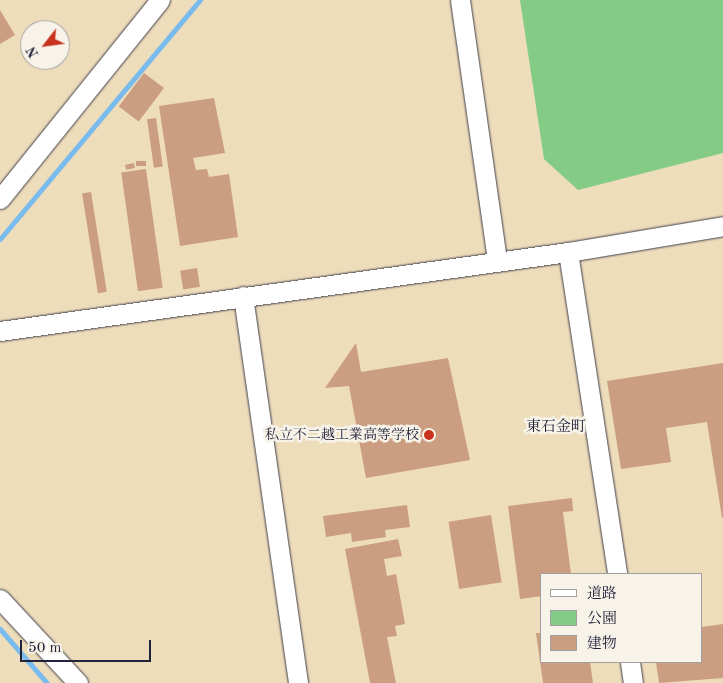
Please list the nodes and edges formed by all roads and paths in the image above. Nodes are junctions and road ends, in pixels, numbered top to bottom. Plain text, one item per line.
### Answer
1 (160, 0) edge
2 (460, 0) edge
3 (0, 199) edge
4 (723, 226) edge
5 (568, 252) junction
6 (497, 261) junction
7 (243, 296) junction
8 (0, 331) edge
9 (617, 573) edge
10 (0, 599) edge
11 (630, 663) edge
12 (78, 683) edge
13 (298, 683) edge
14 (633, 683) edge

1 - 3 street
2 - 6 street
4 - 5 street
5 - 6 street
5 - 9 street
6 - 7 street
7 - 8 street
7 - 13 street
10 - 12 street
11 - 14 street

